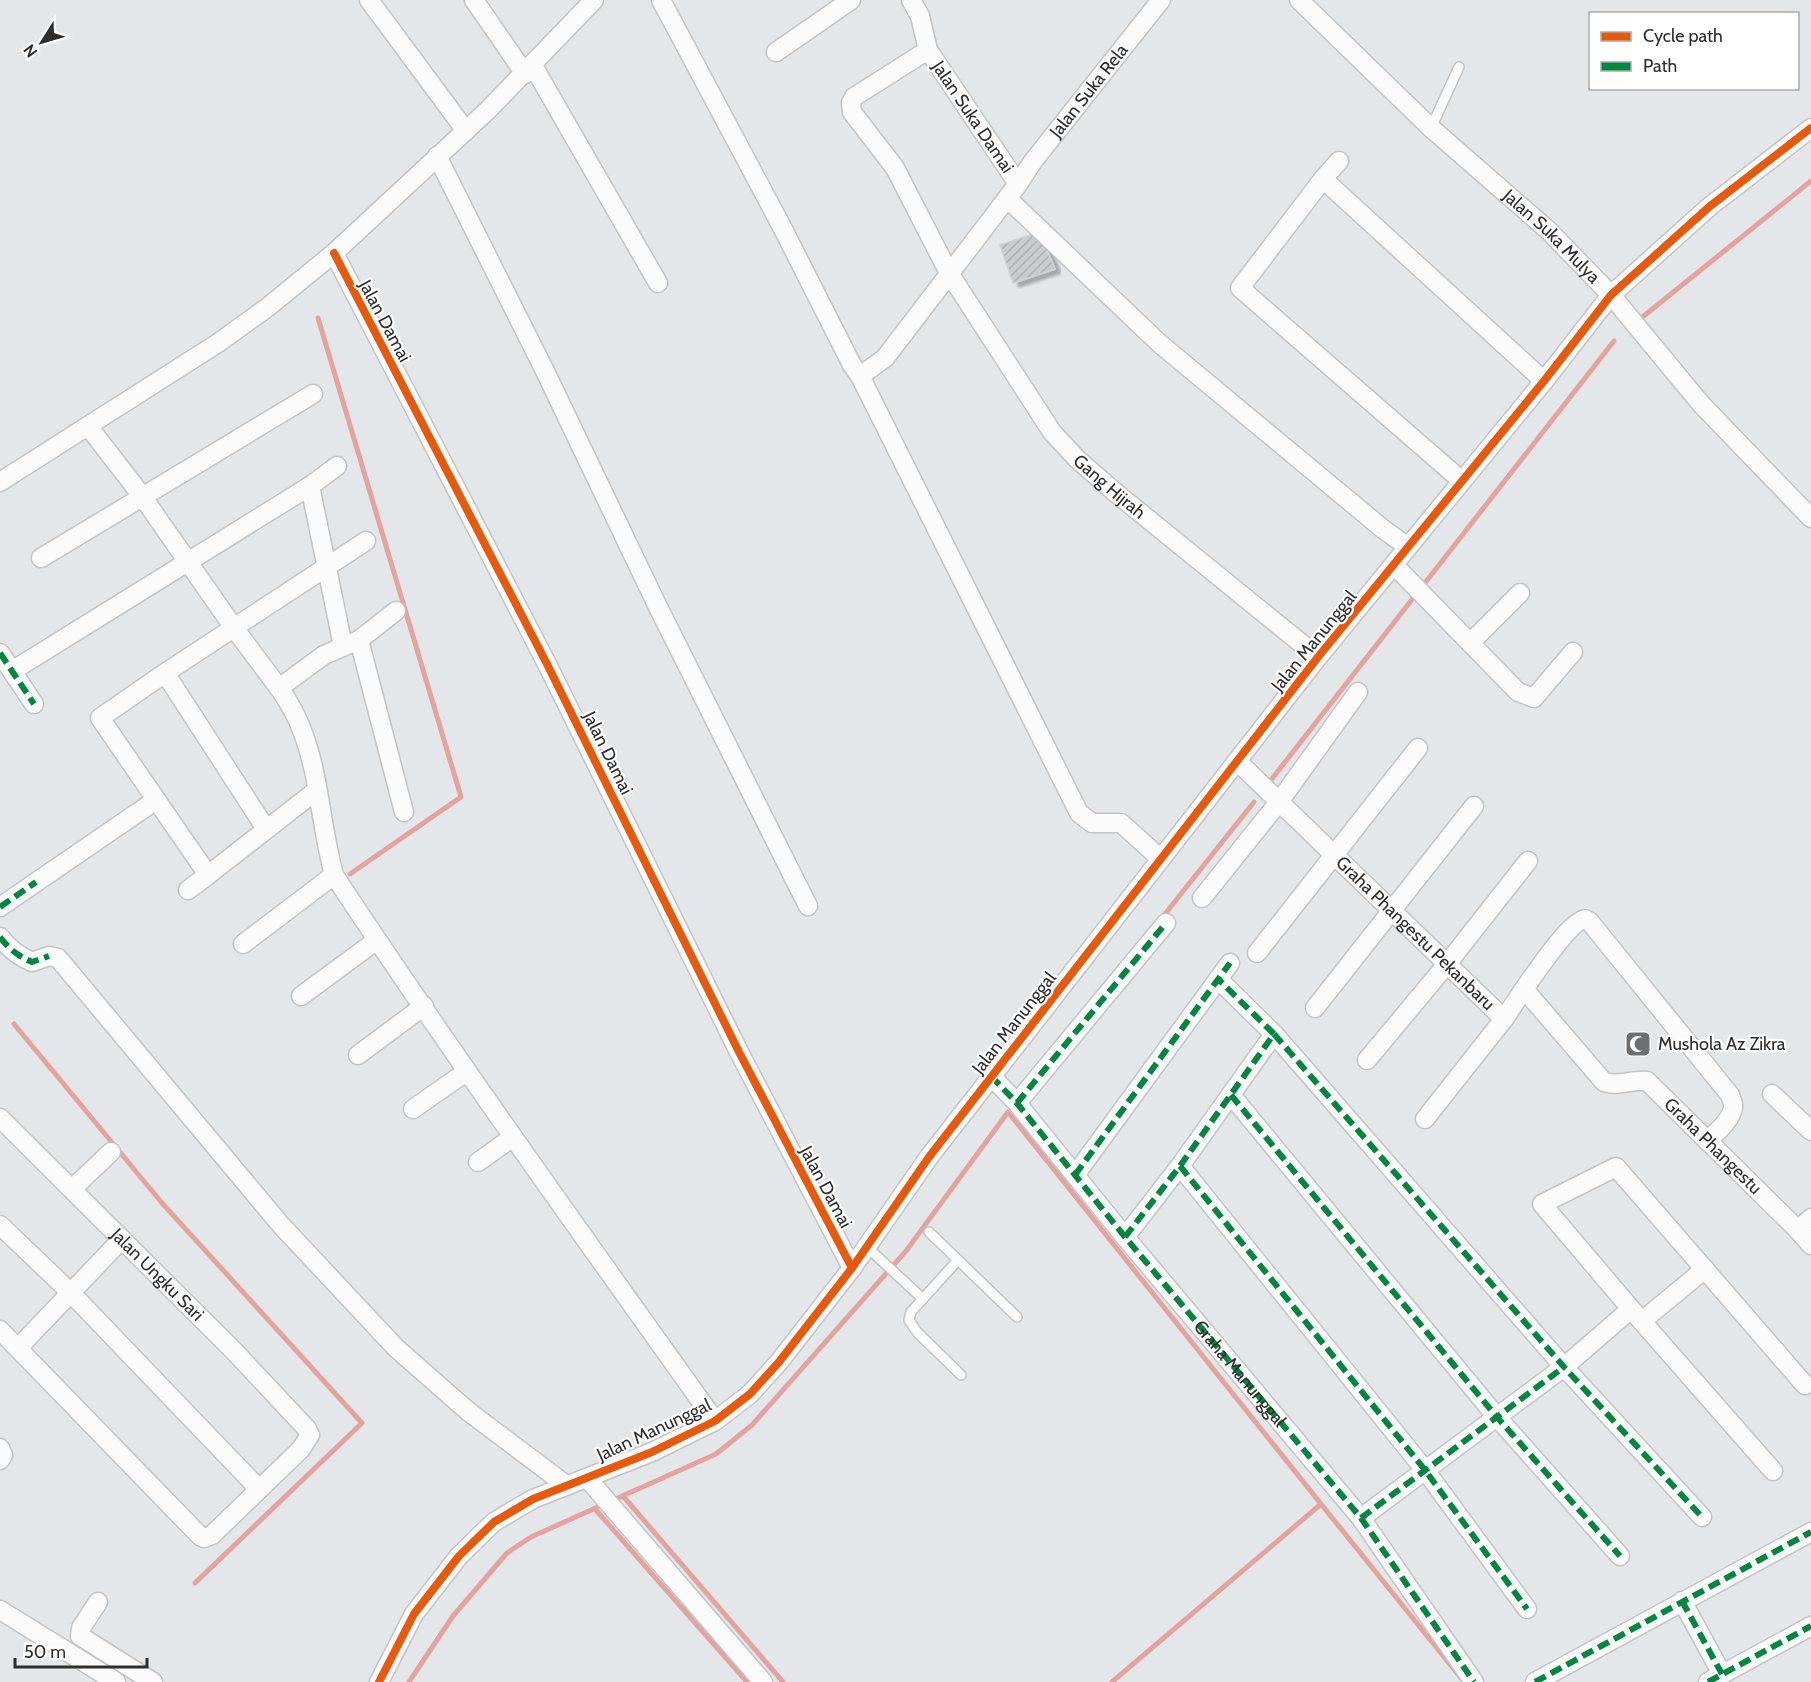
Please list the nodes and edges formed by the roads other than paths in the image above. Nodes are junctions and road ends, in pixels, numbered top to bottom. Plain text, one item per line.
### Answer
1 (369, 0) edge
2 (474, 0) edge
3 (661, 0) edge
4 (851, 0) edge
5 (911, 0) edge
6 (1161, 0) edge
7 (1299, 0) edge
8 (587, 3) edge
9 (928, 51) junction
10 (776, 52) dead end
11 (1459, 67) dead end
12 (528, 69) junction
13 (1431, 128) junction
14 (1811, 128) edge
15 (466, 130) junction
16 (437, 156) junction
17 (1339, 161) dead end
18 (1323, 179) junction
19 (1013, 191) junction
20 (334, 253) junction
21 (949, 273) junction
22 (658, 283) dead end
23 (1615, 300) junction
24 (860, 376) junction
25 (1544, 381) junction
26 (313, 394) dead end
27 (88, 426) junction
28 (337, 466) dead end
29 (1462, 481) junction
30 (0, 482) edge
31 (310, 486) junction
32 (142, 496) junction
33 (1808, 509) edge
34 (366, 541) dead end
35 (1408, 547) junction
36 (41, 558) dead end
37 (188, 562) junction
38 (1394, 565) junction
39 (326, 567) junction
40 (1520, 593) dead end
41 (396, 611) dead end
42 (234, 628) junction
43 (351, 643) junction
44 (1470, 643) junction
45 (1573, 652) dead end
46 (0, 653) edge
47 (1318, 657) junction
48 (12, 672) junction
49 (165, 673) junction
50 (279, 688) junction
51 (1358, 692) dead end
52 (34, 704) dead end
53 (1418, 748) dead end
54 (1237, 761) junction
55 (318, 790) junction
56 (1276, 799) junction
57 (156, 800) junction
58 (1474, 806) dead end
59 (404, 812) dead end
60 (266, 829) junction
61 (1334, 855) junction
62 (1161, 859) junction
63 (1528, 861) dead end
64 (334, 875) junction
65 (208, 876) junction
66 (188, 890) dead end
67 (1202, 898) dead end
68 (0, 906) edge
69 (808, 906) dead end
70 (1391, 910) junction
71 (1166, 924) dead end
72 (0, 937) edge
73 (377, 940) junction
74 (243, 944) dead end
75 (1257, 953) dead end
76 (1230, 963) dead end
77 (1448, 964) junction
78 (1218, 979) junction
79 (1524, 989) junction
80 (301, 996) dead end
81 (424, 1006) junction
82 (1315, 1008) dead end
83 (1504, 1019) junction
84 (1274, 1034) junction
85 (358, 1055) dead end
86 (1367, 1060) dead end
87 (466, 1072) junction
88 (993, 1077) junction
89 (1772, 1094) dead end
90 (1231, 1095) junction
91 (1016, 1103) junction
92 (413, 1109) dead end
93 (0, 1118) edge
94 (1425, 1119) dead end
95 (1811, 1131) edge
96 (513, 1137) junction
97 (1707, 1141) junction
98 (111, 1152) dead end
99 (478, 1162) dead end
100 (1180, 1166) junction
101 (1075, 1175) junction
102 (72, 1189) junction
103 (1804, 1224) edge
104 (0, 1225) edge
105 (929, 1232) dead end
106 (1125, 1237) junction
107 (122, 1239) junction
108 (1811, 1245) edge
109 (869, 1249) junction
110 (958, 1260) junction
111 (852, 1268) junction
112 (1705, 1269) junction
113 (71, 1293) junction
114 (923, 1299) junction
115 (1637, 1315) junction
116 (1017, 1317) dead end
117 (0, 1330) edge
118 (18, 1347) junction
119 (1563, 1366) junction
120 (961, 1375) dead end
121 (1805, 1385) dead end
122 (1496, 1416) junction
123 (715, 1421) junction
124 (0, 1448) edge
125 (0, 1460) edge
126 (1425, 1470) junction
127 (1773, 1471) dead end
128 (589, 1480) junction
129 (566, 1485) junction
130 (259, 1489) junction
131 (1702, 1517) dead end
132 (1361, 1518) junction
133 (1811, 1532) edge
134 (1620, 1556) dead end
135 (1682, 1601) junction
136 (98, 1602) dead end
137 (1527, 1609) dead end
138 (0, 1610) edge
139 (1811, 1626) edge
140 (1715, 1678) edge
141 (116, 1682) edge
142 (153, 1682) edge
143 (379, 1682) edge
144 (763, 1682) edge
145 (1474, 1682) edge
146 (1535, 1682) edge

1 - 15 street
2 - 12 street
3 - 24 street
4 - 10 street
5 - 9 street, Jalan Suka Damai
6 - 19 street, Jalan Suka Rela
7 - 13 street, Jalan Suka Mulya
8 - 12 street
9 - 19 street, Jalan Suka Damai
9 - 21 street, Gang Hijrah
11 - 13 lane
12 - 15 street
12 - 22 street
13 - 23 street, Jalan Suka Mulya
14 - 23 street, Jalan Manunggal
15 - 16 street
16 - 20 street
16 - 69 street
17 - 18 street
18 - 25 street
18 - 29 street
19 - 21 street, Jalan Suka Rela
19 - 35 street, Jalan Suka Damai
20 - 27 street
20 - 111 street, Jalan Damai
21 - 24 street, Jalan Suka Rela
21 - 47 street, Gang Hijrah
23 - 25 street, Jalan Manunggal
23 - 33 street, Jalan Suka Mulya
24 - 62 street
25 - 29 street, Jalan Manunggal
26 - 32 street
27 - 30 street
27 - 32 street
28 - 31 street
29 - 35 street, Jalan Manunggal
31 - 37 street
31 - 39 street
32 - 36 street
32 - 37 street
34 - 39 street
35 - 38 street, Jalan Manunggal
37 - 42 street
37 - 48 street
38 - 44 street
38 - 47 street, Jalan Manunggal
39 - 42 street
39 - 43 street
40 - 44 street
41 - 43 street
42 - 49 street
42 - 50 street
43 - 50 street
43 - 59 street
44 - 45 street
46 - 48 street
47 - 54 street, Jalan Manunggal
48 - 52 street
49 - 57 street
49 - 60 street
50 - 55 street
51 - 56 street
53 - 61 street
54 - 56 street, Graha Phangestu Pekanbaru
54 - 62 street, Jalan Manunggal
55 - 60 street
55 - 64 street
56 - 61 street, Graha Phangestu Pekanbaru
56 - 67 street
57 - 65 street
57 - 68 street
58 - 70 street
60 - 65 street
61 - 70 street, Graha Phangestu Pekanbaru
61 - 75 street
62 - 88 street, Jalan Manunggal
63 - 77 street
64 - 73 street
64 - 74 street
65 - 66 street
70 - 77 street, Graha Phangestu Pekanbaru
70 - 82 street
71 - 91 street
72 - 129 street
73 - 80 street
73 - 81 street
76 - 78 street
77 - 83 street, Graha Phangestu Pekanbaru
77 - 86 street
78 - 84 street
78 - 101 street
79 - 83 street, Graha Phangestu Pekanbaru
79 - 97 street, Graha Phangestu
79 - 97 street, Graha Phangestu Pekanbaru
81 - 85 street
81 - 87 street
83 - 94 street
84 - 90 street
84 - 119 street
87 - 92 street
87 - 96 street
88 - 91 street, Graha Manunggal
88 - 109 street, Jalan Manunggal
89 - 95 street
90 - 100 street
90 - 122 street
91 - 101 street, Graha Manunggal
93 - 102 street, Jalan Ungku Sari
96 - 99 street
96 - 123 street
97 - 103 street, Graha Phangestu
98 - 102 street
100 - 106 street
100 - 126 street
101 - 106 street, Graha Manunggal
102 - 107 street, Jalan Ungku Sari
103 - 108 street, Graha Phangestu
104 - 113 street
105 - 110 lane
106 - 132 street, Graha Manunggal
107 - 113 street
107 - 130 street, Jalan Ungku Sari
109 - 111 street, Jalan Manunggal
109 - 114 lane
110 - 114 lane
110 - 116 lane
111 - 123 street, Jalan Manunggal
112 - 115 street
112 - 115 street
112 - 121 street
113 - 118 street
113 - 130 street
114 - 120 lane
115 - 119 street
115 - 127 street
117 - 118 street
118 - 130 street
119 - 122 street
119 - 131 street
122 - 126 street
122 - 134 street
123 - 128 street, Jalan Manunggal
124 - 125 street
126 - 132 street
126 - 137 street
128 - 129 street, Jalan Manunggal
128 - 144 street
129 - 143 street, Jalan Manunggal
132 - 145 street, Graha Manunggal
133 - 135 street
135 - 140 street
135 - 146 street
136 - 142 street
138 - 141 street
139 - 140 street

